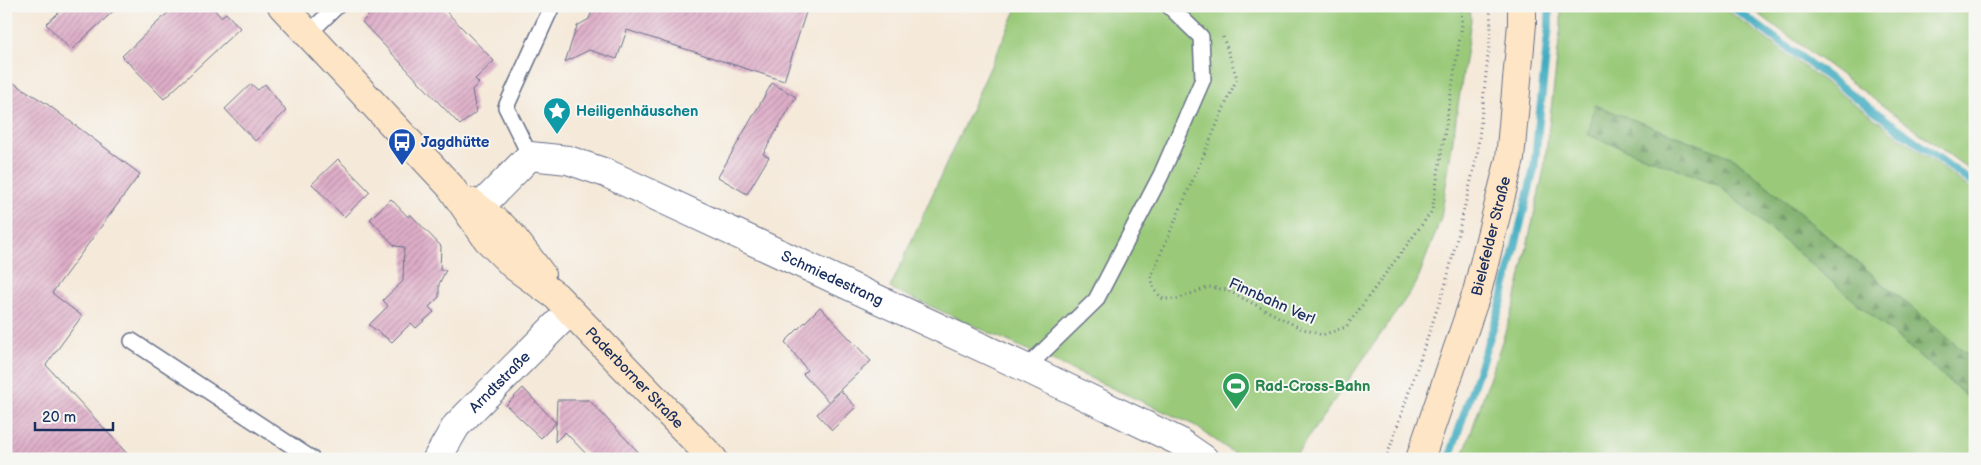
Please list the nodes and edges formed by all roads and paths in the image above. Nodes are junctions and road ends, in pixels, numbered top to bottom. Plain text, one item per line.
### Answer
1 (282, 6) edge
2 (337, 6) edge
3 (552, 6) edge
4 (1169, 6) edge
5 (1462, 6) edge
6 (1490, 6) edge
7 (1522, 6) edge
8 (1220, 32) dead end
9 (308, 34) junction
10 (530, 156) junction
11 (475, 212) junction
12 (563, 303) junction
13 (132, 341) dead end
14 (1026, 368) junction
15 (312, 459) edge
16 (438, 459) edge
17 (713, 459) edge
18 (1204, 459) edge
19 (1386, 459) edge
20 (1420, 459) edge

1 - 9 main road, Paderborner Straße
2 - 9 lane
3 - 10 lane
4 - 14 lane
5 - 8 path, Finnbahn Verl
6 - 19 path
7 - 20 main road, Bielefelder Straße
9 - 11 main road, Paderborner Straße
10 - 11 street
10 - 14 street, Schmiedestrang
11 - 12 main road, Paderborner Straße
12 - 16 street, Arndtstraße
12 - 17 main road, Paderborner Straße
13 - 15 lane
14 - 18 street, Schmiedestrang

